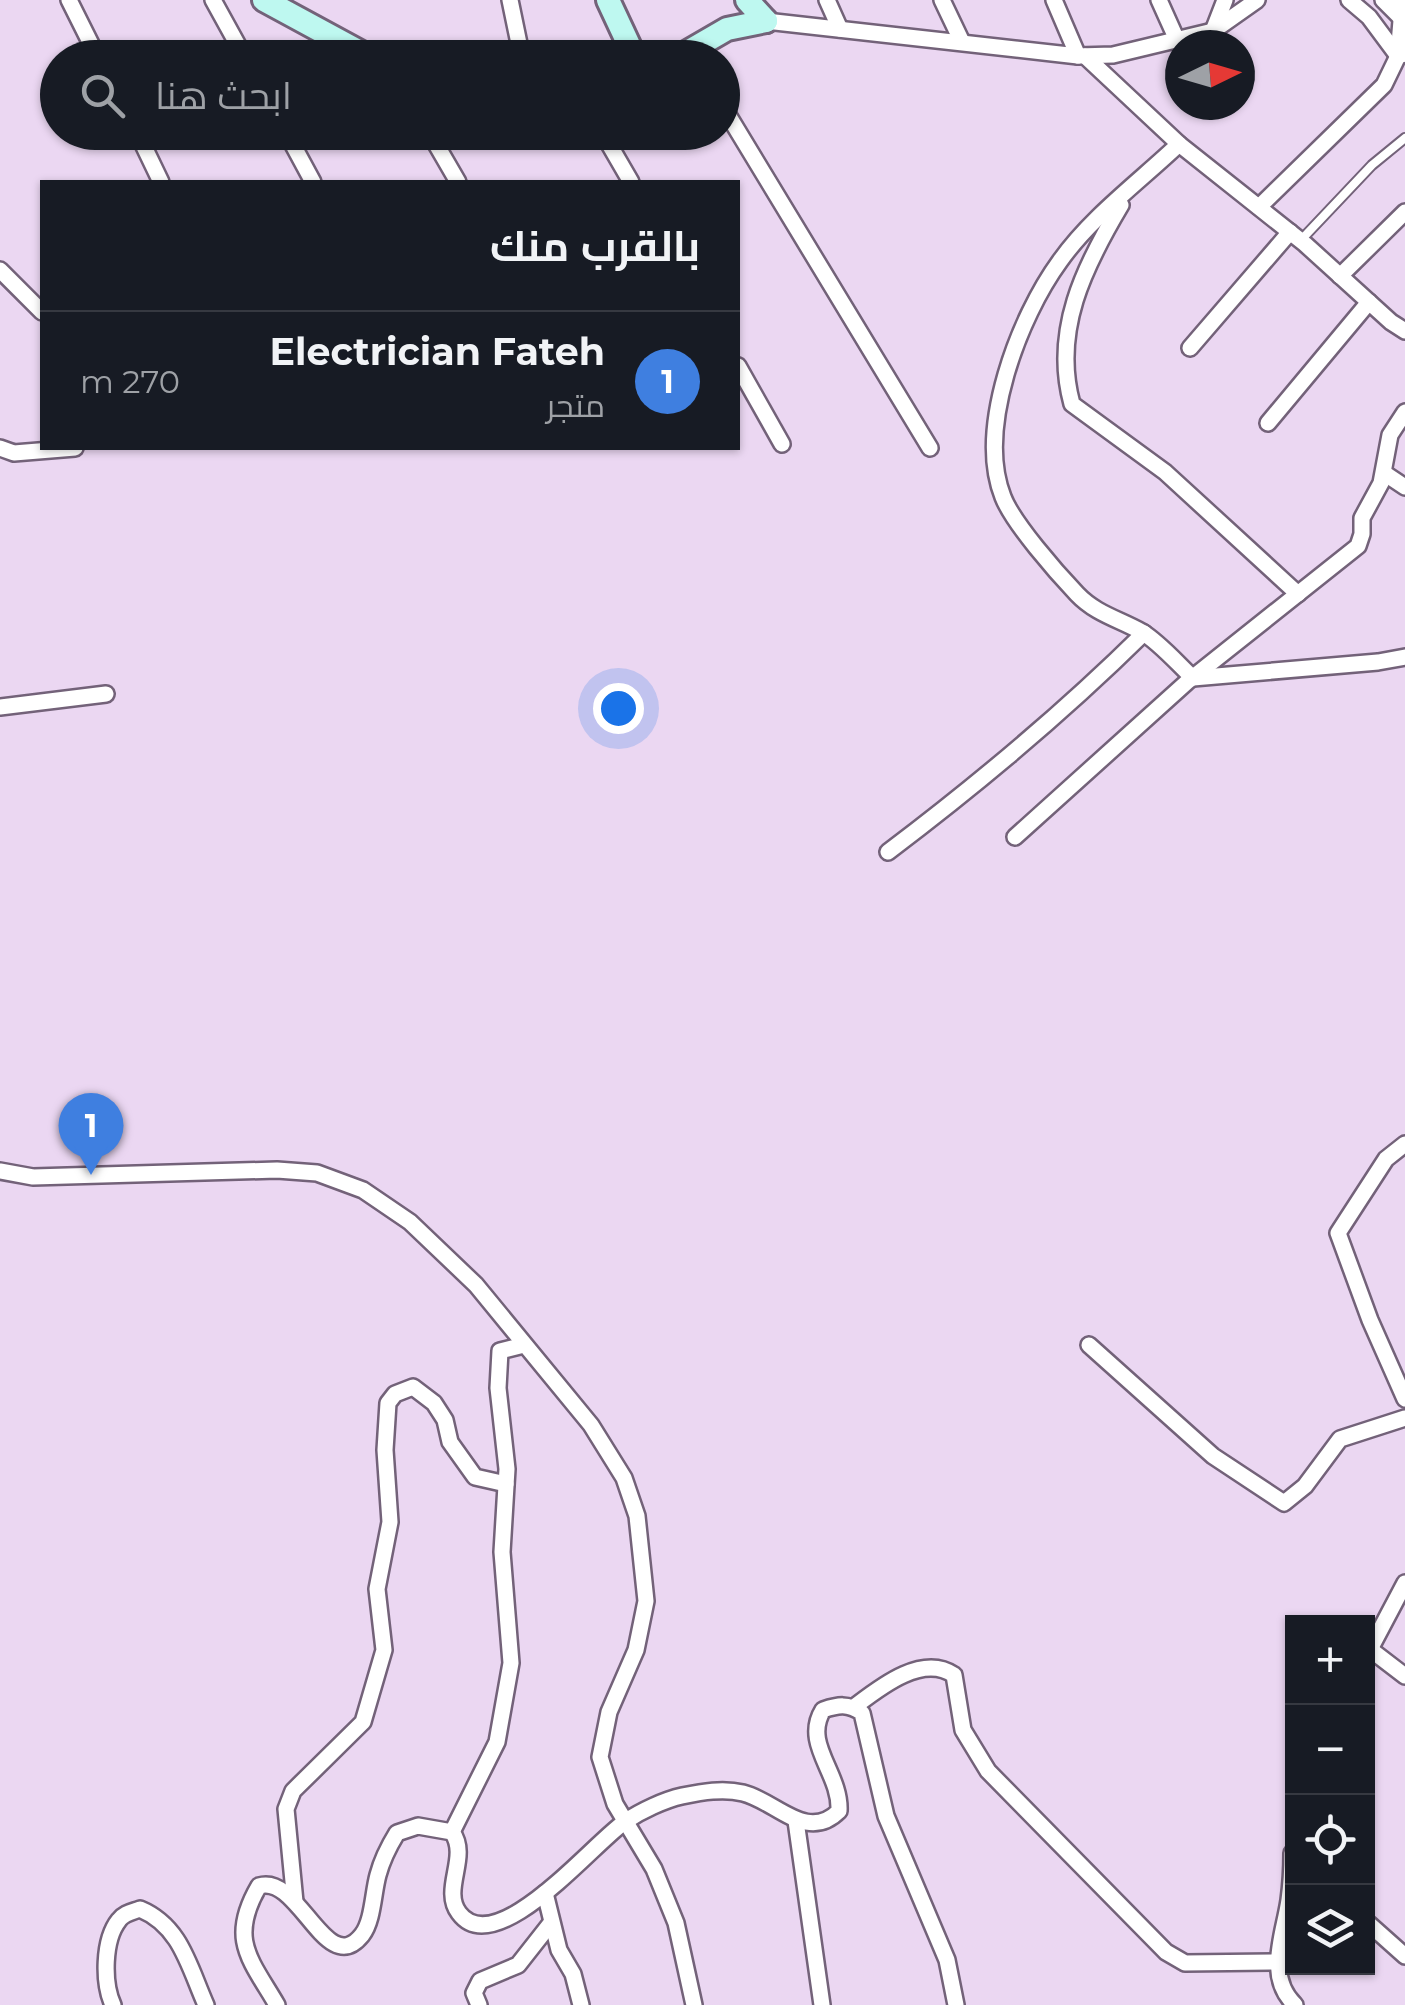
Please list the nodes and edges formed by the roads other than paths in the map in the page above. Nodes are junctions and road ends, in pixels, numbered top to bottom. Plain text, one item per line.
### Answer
1 (69, 0) edge
2 (213, 0) edge
3 (264, 0) edge
4 (510, 0) edge
5 (608, 0) edge
6 (747, 0) edge
7 (827, 0) edge
8 (942, 0) edge
9 (1054, 0) edge
10 (1159, 0) edge
11 (1225, 0) edge
12 (1257, 0) edge
13 (1348, 0) edge
14 (1382, 0) edge
15 (1400, 0) edge
16 (766, 21) junction
17 (1403, 21) edge
18 (840, 28) junction
19 (1172, 30) edge
20 (1213, 30) edge
21 (1214, 30) edge
22 (89, 40) edge
23 (234, 40) edge
24 (338, 40) edge
25 (518, 40) edge
26 (627, 40) edge
27 (710, 40) edge
28 (962, 42) junction
29 (1165, 43) edge
30 (1402, 55) edge
31 (1081, 56) junction
32 (740, 135) edge
33 (1405, 138) edge
34 (1179, 144) junction
35 (146, 150) edge
36 (296, 150) edge
37 (439, 150) edge
38 (612, 150) edge
39 (160, 180) edge
40 (312, 180) edge
41 (457, 180) edge
42 (630, 180) edge
43 (1131, 189) junction
44 (1259, 207) junction
45 (1405, 212) edge
46 (1295, 236) junction
47 (0, 270) edge
48 (1340, 276) junction
49 (1369, 302) junction
50 (40, 310) edge
51 (1405, 331) edge
52 (1190, 348) dead end
53 (740, 370) edge
54 (1405, 412) edge
55 (1268, 423) dead end
56 (782, 444) dead end
57 (0, 448) edge
58 (930, 448) dead end
59 (51, 450) edge
60 (1384, 473) junction
61 (1405, 488) edge
62 (1298, 594) junction
63 (1144, 633) junction
64 (1405, 657) edge
65 (1193, 678) junction
66 (106, 694) dead end
67 (0, 707) edge
68 (1015, 837) dead end
69 (888, 852) dead end
70 (1405, 1144) edge
71 (0, 1171) edge
72 (1090, 1344) dead end
73 (524, 1345) junction
74 (1405, 1399) edge
75 (1405, 1418) edge
76 (506, 1484) junction
77 (1405, 1583) edge
78 (1375, 1640) edge
79 (1375, 1655) edge
80 (1405, 1676) edge
81 (854, 1707) junction
82 (625, 1821) junction
83 (796, 1821) junction
84 (452, 1832) junction
85 (1290, 1885) edge
86 (544, 1893) junction
87 (295, 1902) junction
88 (551, 1923) junction
89 (1375, 1929) edge
90 (1405, 1956) edge
91 (1278, 1962) junction
92 (113, 2005) edge
93 (206, 2005) edge
94 (277, 2005) edge
95 (479, 2005) edge
96 (581, 2005) edge
97 (694, 2005) edge
98 (822, 2005) edge
99 (956, 2005) edge
100 (1295, 2005) edge

1 - 22 street
2 - 23 street
3 - 24 main road
4 - 25 street
5 - 26 main road
6 - 16 main road
7 - 18 street
8 - 28 street
9 - 31 street
10 - 19 street
11 - 20 street
12 - 21 street
13 - 30 street
14 - 17 street
15 - 17 street
16 - 18 street
16 - 27 main road
17 - 30 street
18 - 28 street
28 - 31 street
29 - 31 street
30 - 44 street
31 - 34 street
32 - 58 street
33 - 46 lane
34 - 43 street
34 - 44 street
35 - 39 street
36 - 40 street
37 - 41 street
38 - 42 street
43 - 62 street
43 - 63 street
44 - 46 street
45 - 48 street
46 - 48 street
46 - 52 street
47 - 50 street
48 - 49 street
49 - 51 street
49 - 55 street
53 - 56 street
54 - 60 street
57 - 59 street
60 - 61 street
60 - 62 street
62 - 65 street
63 - 65 street
63 - 69 street
64 - 65 street
65 - 68 street
66 - 67 street
70 - 74 street
71 - 73 street
72 - 75 street
73 - 76 street
73 - 82 street
76 - 84 street
76 - 87 street
77 - 78 street
79 - 80 street
81 - 83 street
81 - 91 street
81 - 99 street
82 - 83 street
82 - 86 street
82 - 97 street
83 - 98 street
84 - 86 street
84 - 87 street
85 - 91 street
86 - 88 street
87 - 94 street
88 - 95 street
88 - 96 street
89 - 90 street
91 - 100 street
92 - 93 street

